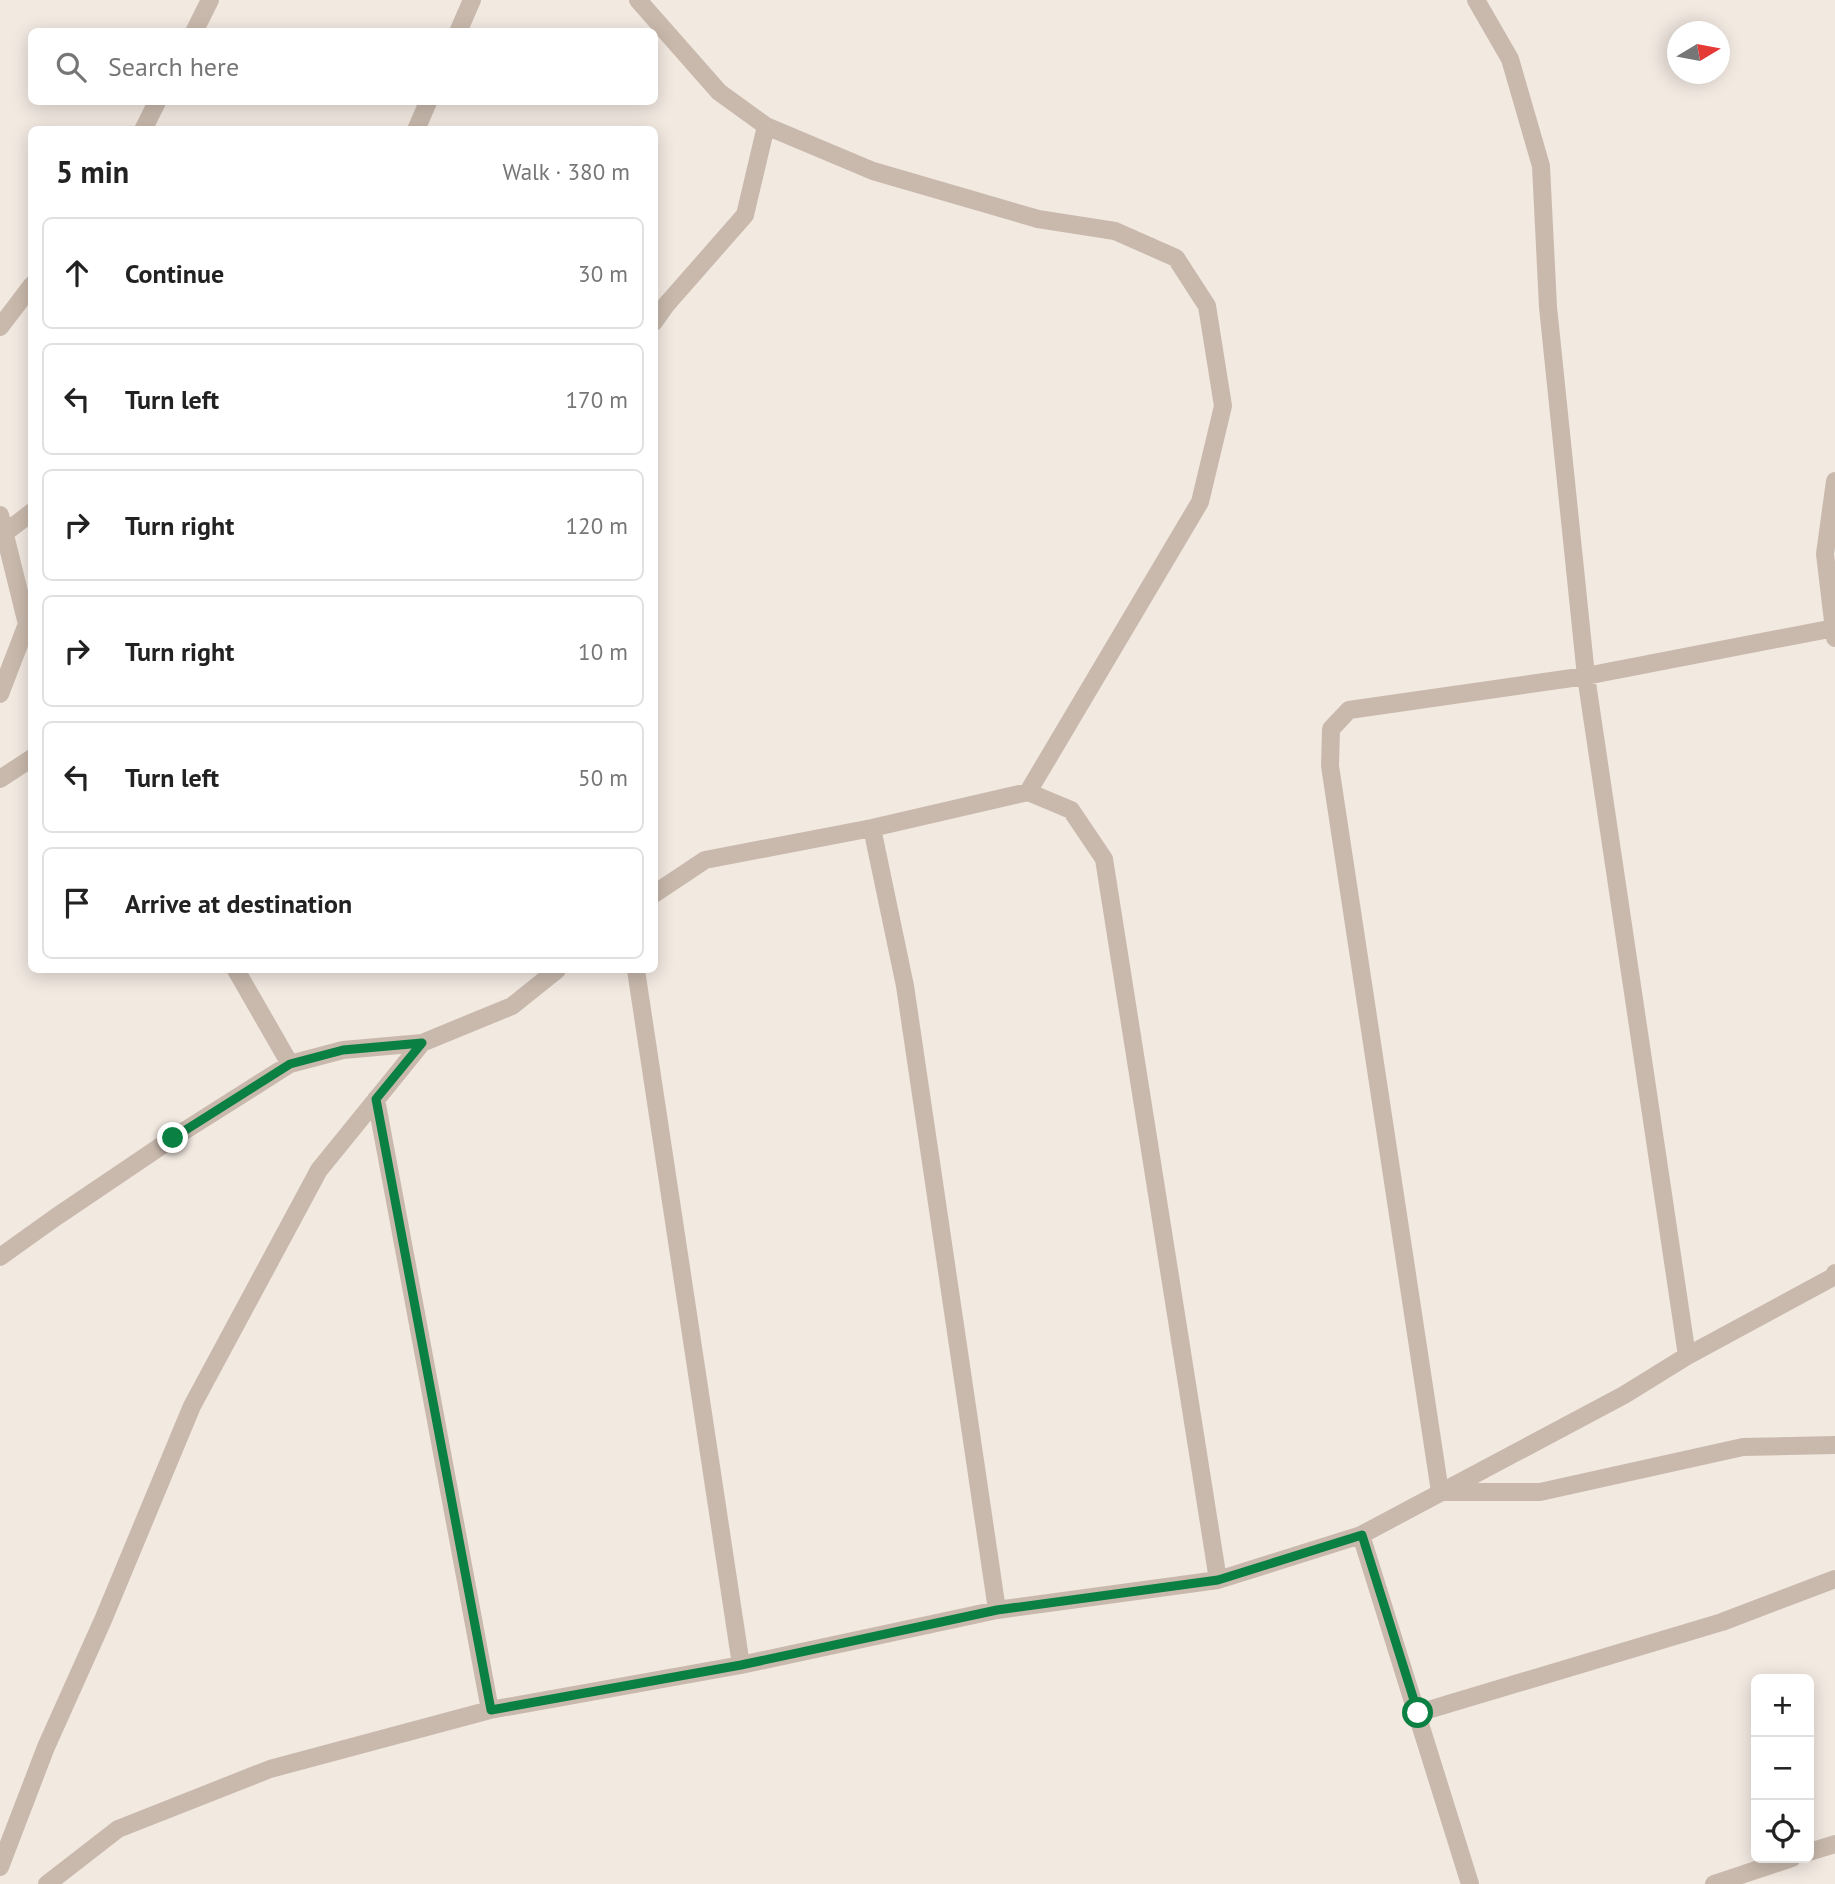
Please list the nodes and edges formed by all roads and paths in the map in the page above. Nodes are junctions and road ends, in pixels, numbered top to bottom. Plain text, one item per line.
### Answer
1 (210, 0) edge
2 (472, 0) edge
3 (638, 0) edge
4 (1476, 0) edge
5 (196, 28) edge
6 (460, 28) edge
7 (156, 105) edge
8 (427, 105) edge
9 (145, 126) edge
10 (418, 126) edge
11 (766, 126) junction
12 (28, 290) edge
13 (658, 316) edge
14 (0, 327) edge
15 (1835, 481) edge
16 (28, 514) edge
17 (3, 523) edge
18 (28, 625) edge
19 (28, 631) edge
20 (1835, 633) edge
21 (1586, 676) junction
22 (0, 694) edge
23 (28, 761) edge
24 (0, 779) edge
25 (1028, 792) junction
26 (872, 828) junction
27 (658, 891) edge
28 (238, 973) edge
29 (553, 973) edge
30 (636, 973) edge
31 (422, 1043) junction
32 (290, 1064) junction
33 (376, 1099) junction
34 (0, 1257) edge
35 (1835, 1273) edge
36 (1687, 1356) junction
37 (1835, 1445) edge
38 (1440, 1492) junction
39 (1362, 1535) junction
40 (1835, 1579) edge
41 (1218, 1580) junction
42 (997, 1610) junction
43 (741, 1665) junction
44 (491, 1710) junction
45 (1418, 1713) junction
46 (1835, 1844) edge
47 (1814, 1850) edge
48 (1778, 1863) edge
49 (0, 1867) edge
50 (47, 1884) edge
51 (1470, 1884) edge
52 (1714, 1884) edge

1 - 5 street
2 - 6 street
3 - 11 street
4 - 21 street
7 - 9 street
8 - 10 street
11 - 13 street
11 - 25 street
12 - 14 street
15 - 20 street
16 - 17 street
17 - 18 street
19 - 22 street
20 - 21 street
21 - 36 street
21 - 38 street
23 - 24 street
25 - 26 street
25 - 41 street
26 - 27 street
26 - 42 street
28 - 32 street
29 - 31 street
30 - 43 street
31 - 32 street
31 - 33 street
32 - 34 street
33 - 44 street
33 - 49 street
35 - 36 street
36 - 38 street
37 - 38 street
38 - 39 street
39 - 41 street
39 - 45 street
40 - 45 street
41 - 42 street
42 - 43 street
43 - 44 street
44 - 50 street
45 - 51 street
46 - 47 street
48 - 52 street

